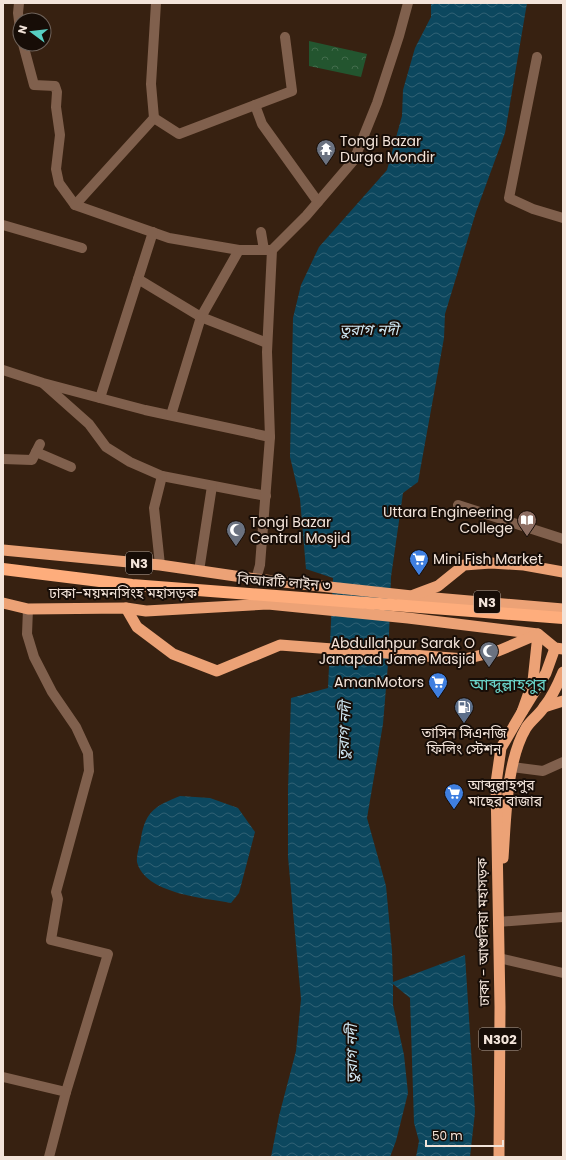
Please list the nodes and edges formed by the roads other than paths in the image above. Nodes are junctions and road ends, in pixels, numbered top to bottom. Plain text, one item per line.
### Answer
1 (156, 3) edge
2 (408, 3) edge
3 (285, 37) dead end
4 (25, 52) edge
5 (537, 58) dead end
6 (255, 105) junction
7 (154, 118) junction
8 (318, 202) junction
9 (75, 205) junction
10 (563, 218) edge
11 (3, 225) edge
12 (153, 232) junction
13 (261, 232) dead end
14 (82, 248) dead end
15 (239, 250) junction
16 (268, 250) junction
17 (138, 279) junction
18 (201, 317) junction
19 (267, 343) junction
20 (3, 370) edge
21 (43, 383) junction
22 (100, 398) junction
23 (171, 415) junction
24 (270, 437) junction
25 (3, 459) edge
26 (71, 467) dead end
27 (162, 476) junction
28 (212, 486) junction
29 (266, 496) junction
30 (458, 505) dead end
31 (563, 539) edge
32 (3, 550) edge
33 (160, 565) junction
34 (3, 569) edge
35 (199, 571) junction
36 (563, 572) edge
37 (256, 579) junction
38 (412, 596) junction
39 (3, 603) edge
40 (126, 608) junction
41 (28, 609) junction
42 (563, 609) edge
43 (563, 618) edge
44 (538, 634) junction
45 (559, 648) edge
46 (563, 672) edge
47 (563, 701) edge
48 (544, 707) junction
49 (522, 712) junction
50 (563, 762) edge
51 (512, 767) junction
52 (563, 917) edge
53 (498, 922) junction
54 (499, 958) junction
55 (563, 973) edge
56 (3, 1077) edge
57 (66, 1092) junction
58 (50, 1157) edge
59 (499, 1157) edge

1 - 7 street
2 - 8 street
3 - 6 street
4 - 9 street
5 - 10 street
6 - 7 street
6 - 8 street
7 - 9 street
8 - 16 street
9 - 12 street
11 - 14 street
12 - 15 street
12 - 17 street
13 - 16 street
15 - 16 street
15 - 18 street
16 - 19 street
17 - 18 street
17 - 22 street
18 - 19 street
18 - 23 street
19 - 24 street
20 - 21 street
21 - 22 street
21 - 27 street
22 - 23 street
23 - 24 street
24 - 29 street
25 - 26 street
27 - 28 street
27 - 33 street
28 - 29 street
28 - 35 street
29 - 37 street
30 - 31 street
32 - 33 highway, ঢাকা-ময়মনসিংহ মহাসড়ক / N3
33 - 35 highway, ঢাকা-ময়মনসিংহ মহাসড়ক / N3
34 - 43 highway, বিআরটি লাইন ৩
35 - 37 highway, ঢাকা-ময়মনসিংহ মহাসড়ক / N3
36 - 38 highway
37 - 38 highway, ঢাকা-ময়মনসিংহ মহাসড়ক / N3
38 - 42 highway, N3
39 - 41 highway, ঢাকা-ময়মনসিংহ মহাসড়ক / N3
40 - 41 highway, ঢাকা-ময়মনসিংহ মহাসড়ক / N3
40 - 44 highway, ঢাকা-ময়মনসিংহ মহাসড়ক / N3
40 - 44 highway
41 - 57 street
44 - 45 highway
44 - 49 highway, ঢাকা - আশুলিয়া মহাসড়ক / N302
45 - 49 highway, ঢাকা - আশুলিয়া মহাসড়ক / N302
46 - 48 highway, N302
47 - 48 highway
48 - 51 highway, N302
49 - 53 highway, ঢাকা - আশুলিয়া মহাসড়ক / N302
50 - 51 street
51 - 53 highway, N302
52 - 53 street
53 - 54 highway, ঢাকা - আশুলিয়া মহাসড়ক / N302
54 - 55 street
54 - 59 highway, ঢাকা - আশুলিয়া মহাসড়ক / N302
56 - 57 street
57 - 58 street

